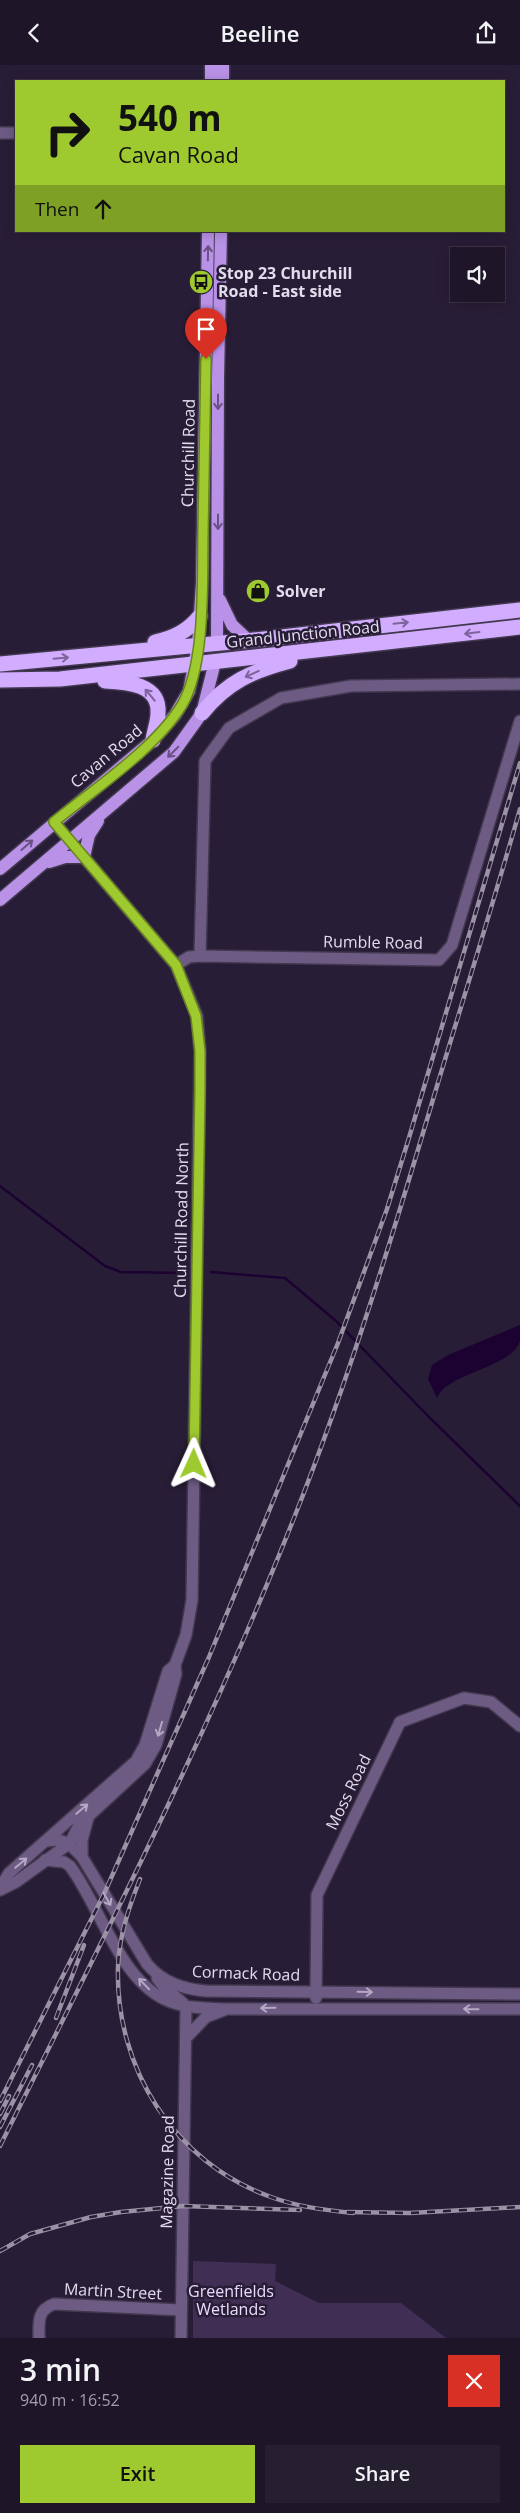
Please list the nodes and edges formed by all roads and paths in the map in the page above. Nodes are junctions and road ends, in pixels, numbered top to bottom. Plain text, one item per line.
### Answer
1 (211, 65) edge
2 (223, 65) edge
3 (211, 80) edge
4 (223, 80) edge
5 (0, 133) edge
6 (15, 133) edge
7 (208, 232) edge
8 (221, 232) edge
9 (212, 379) junction
10 (217, 590) junction
11 (520, 610) edge
12 (200, 616) junction
13 (520, 627) edge
14 (248, 640) junction
15 (217, 643) junction
16 (198, 645) junction
17 (332, 649) junction
18 (97, 655) junction
19 (215, 662) junction
20 (0, 663) edge
21 (195, 664) junction
22 (60, 679) junction
23 (0, 680) edge
24 (520, 684) edge
25 (202, 713) junction
26 (520, 721) edge
27 (153, 740) junction
28 (104, 810) junction
29 (54, 822) junction
30 (70, 840) junction
31 (84, 857) junction
32 (42, 865) junction
33 (0, 869) edge
34 (0, 900) edge
35 (200, 956) junction
36 (176, 965) junction
37 (175, 1665) junction
38 (520, 1726) edge
39 (88, 1817) junction
40 (46, 1841) junction
41 (70, 1843) junction
42 (82, 1857) junction
43 (45, 1860) junction
44 (0, 1889) edge
45 (148, 1964) junction
46 (216, 1991) junction
47 (316, 1992) junction
48 (520, 1994) edge
49 (186, 2006) junction
50 (316, 2007) junction
51 (228, 2009) junction
52 (520, 2009) edge
53 (186, 2038) junction
54 (181, 2310) junction
55 (39, 2338) edge
56 (181, 2338) edge

1 - 3 main road
2 - 4 main road
5 - 6 street
9 -> 7 main road, Churchill Road
8 - 9 main road, Churchill Road
9 -> 10 main road, Churchill Road
9 - 12 main road, Churchill Road
10 - 14 main road
10 - 15 main road, Churchill Road
14 -> 11 highway, Grand Junction Road
12 - 16 main road, Churchill Road
12 - 18 highway
13 -> 17 highway, Grand Junction Road
14 - 15 highway, Grand Junction Road
15 - 16 highway, Grand Junction Road
15 - 19 highway
16 - 18 highway, Grand Junction Road
16 - 21 main road, Cavan Road
17 - 19 highway, Grand Junction Road
17 -> 25 highway
20 -> 18 highway, Grand Junction Road
19 - 21 highway, Grand Junction Road
19 - 25 main road
21 - 22 highway, Grand Junction Road
21 - 27 main road, Cavan Road
22 - 23 highway, Grand Junction Road
27 -> 22 highway
24 - 35 street
25 -> 28 main road
26 - 35 street, Rumble Road
27 - 29 main road, Cavan Road
28 - 30 main road
28 - 31 main road
29 - 30 street, Churchill Road North
33 -> 29 main road, Cavan Road
30 - 31 street, Churchill Road North
30 - 32 main road
31 - 32 main road
31 - 36 street, Churchill Road North
32 - 34 main road
35 - 36 street, Rumble Road
36 - 37 street, Churchill Road North
37 -> 39 street, Churchill Road North
40 -> 37 street, Churchill Road North
38 - 47 street, Moss Road
39 - 41 street, Churchill Road North
39 - 42 street
40 - 41 street
44 -> 40 street, Churchill Road North
41 - 42 street, Cormack Road
41 - 43 street, Churchill Road North
42 -> 45 street, Cormack Road
43 - 44 street, Churchill Road North
49 -> 43 street, Cormack Road
45 - 46 street, Cormack Road
45 - 49 street
46 - 47 street, Cormack Road
46 - 49 street
47 -> 48 street, Cormack Road
47 - 50 street, Moss Road
49 - 51 street, Cormack Road
49 - 53 street, Magazine Road
50 -> 51 street, Cormack Road
52 -> 50 street, Cormack Road
51 - 53 street
53 - 54 street, Magazine Road
54 - 55 street, Martin Street
54 - 56 street, Magazine Road

